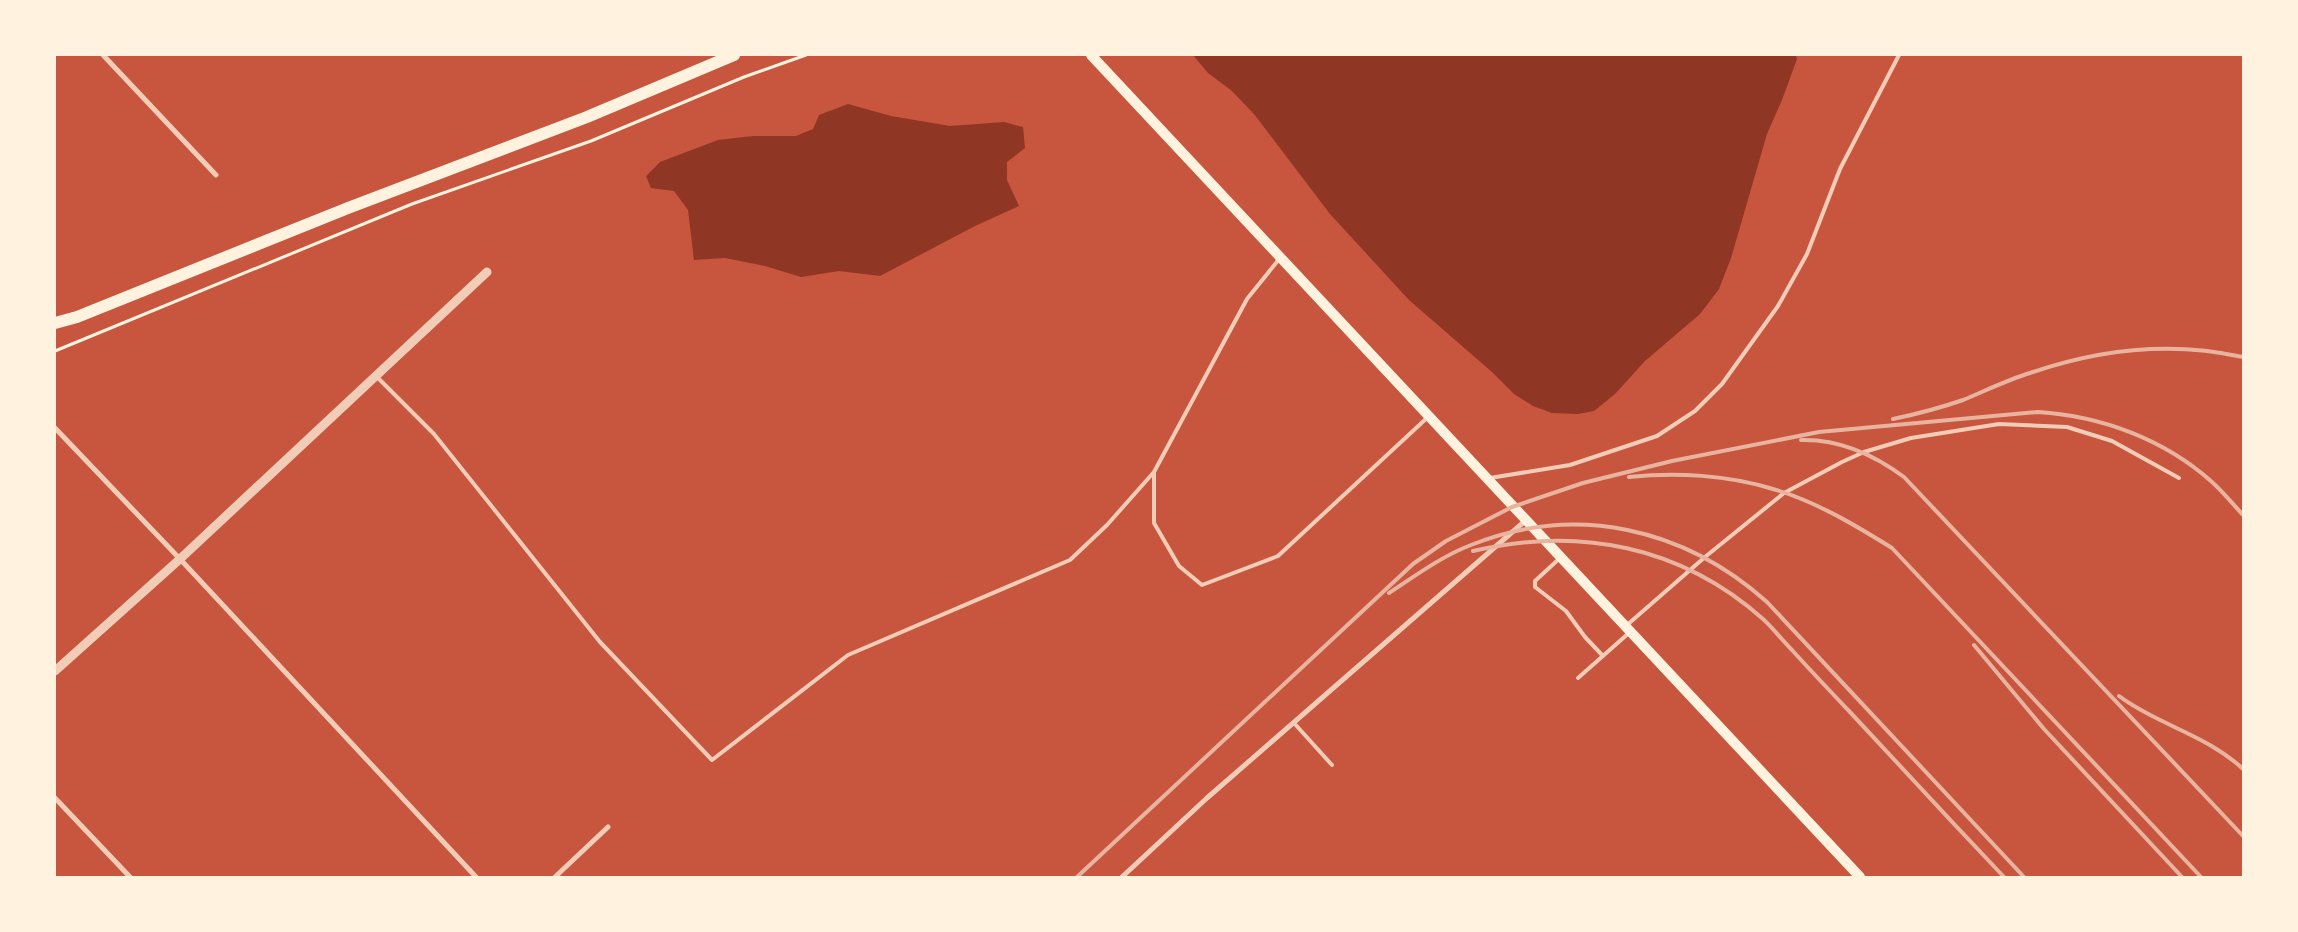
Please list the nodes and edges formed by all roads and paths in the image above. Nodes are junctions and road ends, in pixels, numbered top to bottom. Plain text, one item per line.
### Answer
1 (103, 55) edge
2 (734, 55) edge
3 (806, 55) edge
4 (1092, 55) edge
5 (1898, 55) edge
6 (216, 176) dead end
7 (1280, 258) junction
8 (487, 272) dead end
9 (77, 317) junction
10 (55, 323) edge
11 (55, 331) edge
12 (55, 351) edge
13 (376, 376) junction
14 (1428, 417) junction
15 (55, 428) edge
16 (1154, 472) junction
17 (2179, 478) dead end
18 (1486, 479) junction
19 (1525, 521) junction
20 (1560, 558) junction
21 (180, 559) junction
22 (1627, 630) junction
23 (1603, 656) junction
24 (55, 671) edge
25 (1578, 678) dead end
26 (1294, 723) junction
27 (1332, 765) dead end
28 (55, 798) edge
29 (608, 827) dead end
30 (130, 877) edge
31 (476, 877) edge
32 (555, 877) edge
33 (1122, 877) edge
34 (1860, 877) edge

1 - 6 street
2 - 9 main road
3 - 12 path
4 - 7 main road
5 - 18 lane
7 - 14 main road
7 - 16 lane
8 - 13 street
9 - 10 main road
9 - 11 main road
13 - 16 lane
13 - 21 street
14 - 16 lane
14 - 18 main road
15 - 21 street
17 - 22 lane
18 - 19 main road
19 - 20 main road
19 - 26 street
20 - 22 main road
20 - 23 lane
21 - 24 street
21 - 31 street
22 - 23 lane
22 - 34 main road
23 - 25 lane
26 - 27 lane
26 - 33 street
28 - 30 street
29 - 32 street

